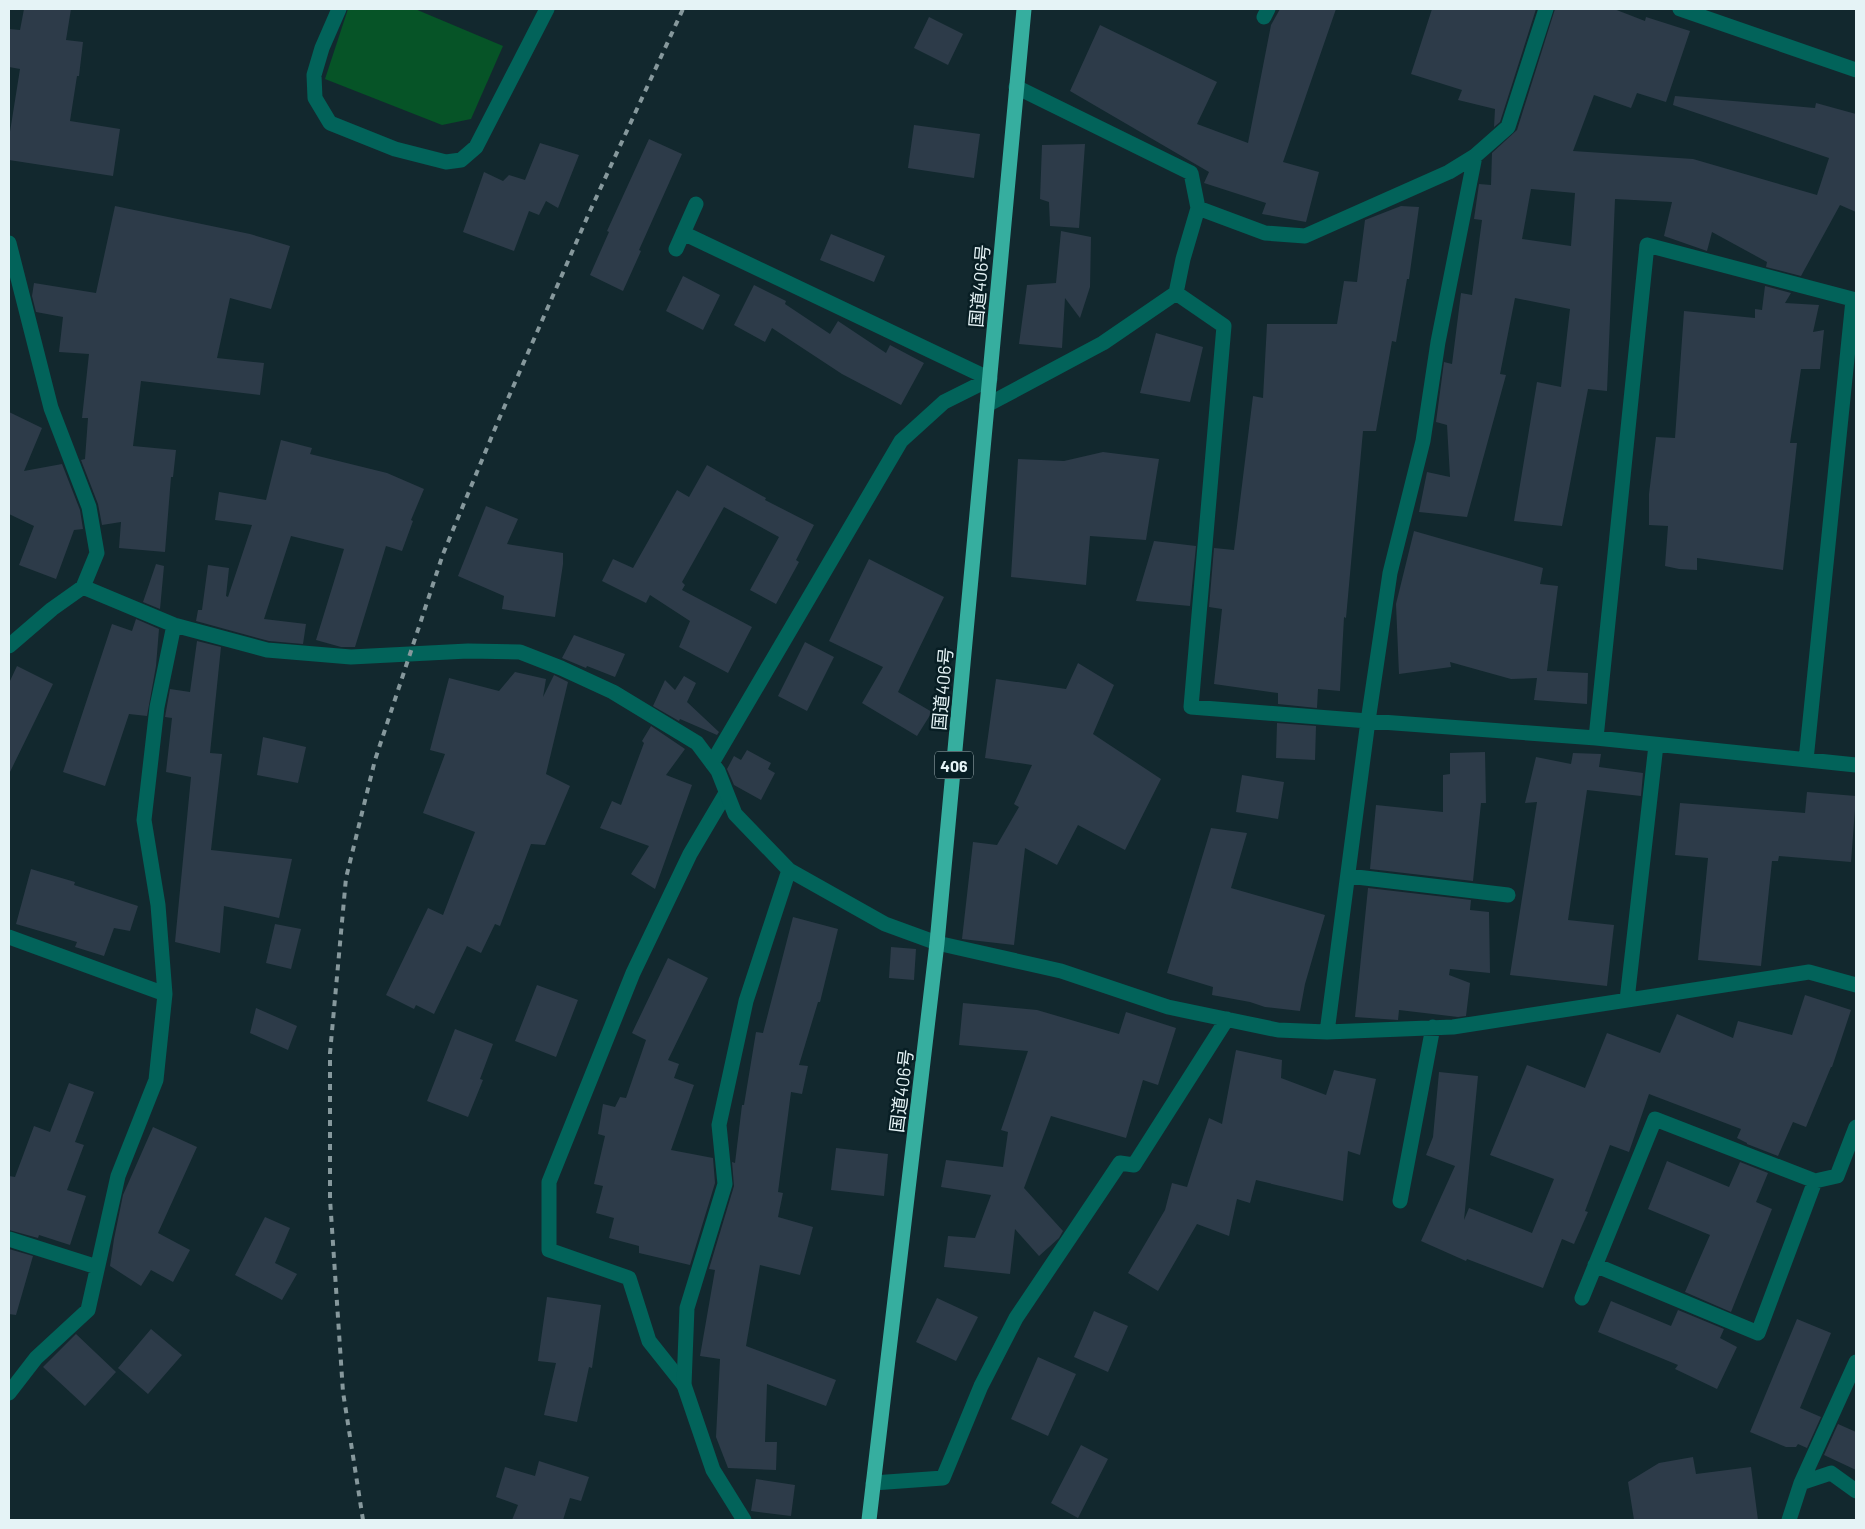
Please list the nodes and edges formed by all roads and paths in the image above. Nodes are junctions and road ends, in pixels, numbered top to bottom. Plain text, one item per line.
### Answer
1 (339, 9) edge
2 (546, 9) edge
3 (1024, 9) edge
4 (1546, 9) edge
5 (1680, 9) edge
6 (1856, 70) edge
7 (1016, 88) junction
8 (1474, 156) junction
9 (696, 204) dead end
10 (1198, 208) junction
11 (683, 233) junction
12 (9, 243) edge
13 (676, 249) dead end
14 (1176, 293) junction
15 (1855, 300) edge
16 (990, 380) junction
17 (987, 405) junction
18 (84, 588) junction
19 (174, 625) junction
20 (9, 646) edge
21 (1368, 721) junction
22 (1596, 738) junction
23 (1656, 745) junction
24 (1806, 760) junction
25 (712, 763) junction
26 (1856, 766) edge
27 (726, 792) junction
28 (789, 870) junction
29 (1348, 876) junction
30 (1508, 895) dead end
31 (9, 937) edge
32 (937, 943) junction
33 (1856, 985) edge
34 (165, 994) junction
35 (1627, 1000) junction
36 (1227, 1019) junction
37 (1433, 1027) junction
38 (1327, 1032) junction
39 (1856, 1127) edge
40 (1815, 1181) junction
41 (1400, 1201) dead end
42 (9, 1239) edge
43 (1595, 1265) junction
44 (97, 1267) junction
45 (1582, 1298) dead end
46 (1856, 1362) edge
47 (684, 1386) junction
48 (9, 1393) edge
49 (1801, 1483) junction
50 (873, 1484) junction
51 (1856, 1491) edge
52 (744, 1520) edge
53 (869, 1520) edge
54 (1790, 1520) edge

1 - 2 street
3 - 7 highway, 国道406号 / 406
4 - 8 street
5 - 6 street
7 - 10 street
7 - 16 highway, 国道406号 / 406
8 - 10 street
8 - 21 street
9 - 11 street
10 - 14 street
11 - 13 street
11 - 16 street
12 - 18 street
14 - 17 street
14 - 21 street
15 - 22 street
15 - 24 street
16 - 17 highway, 国道406号 / 406
16 - 25 street
17 - 32 highway, 国道406号 / 406
18 - 19 street
18 - 20 street
19 - 25 street
19 - 34 street
21 - 22 street
21 - 29 street
22 - 23 street
23 - 24 street
23 - 35 street
24 - 26 street
25 - 27 street
27 - 28 street
27 - 47 street
28 - 32 street
28 - 47 street
29 - 30 street
29 - 38 street
31 - 34 street
32 - 36 street
32 - 50 highway, 国道406号 / 406
33 - 35 street
34 - 44 street
35 - 37 street
36 - 38 street
36 - 50 street
37 - 38 street
37 - 41 street
39 - 40 street
40 - 43 street
40 - 43 street
42 - 44 street
43 - 45 street
44 - 48 street
46 - 49 street
47 - 52 street
49 - 51 street
49 - 54 street
50 - 53 highway, 国道406号 / 406

